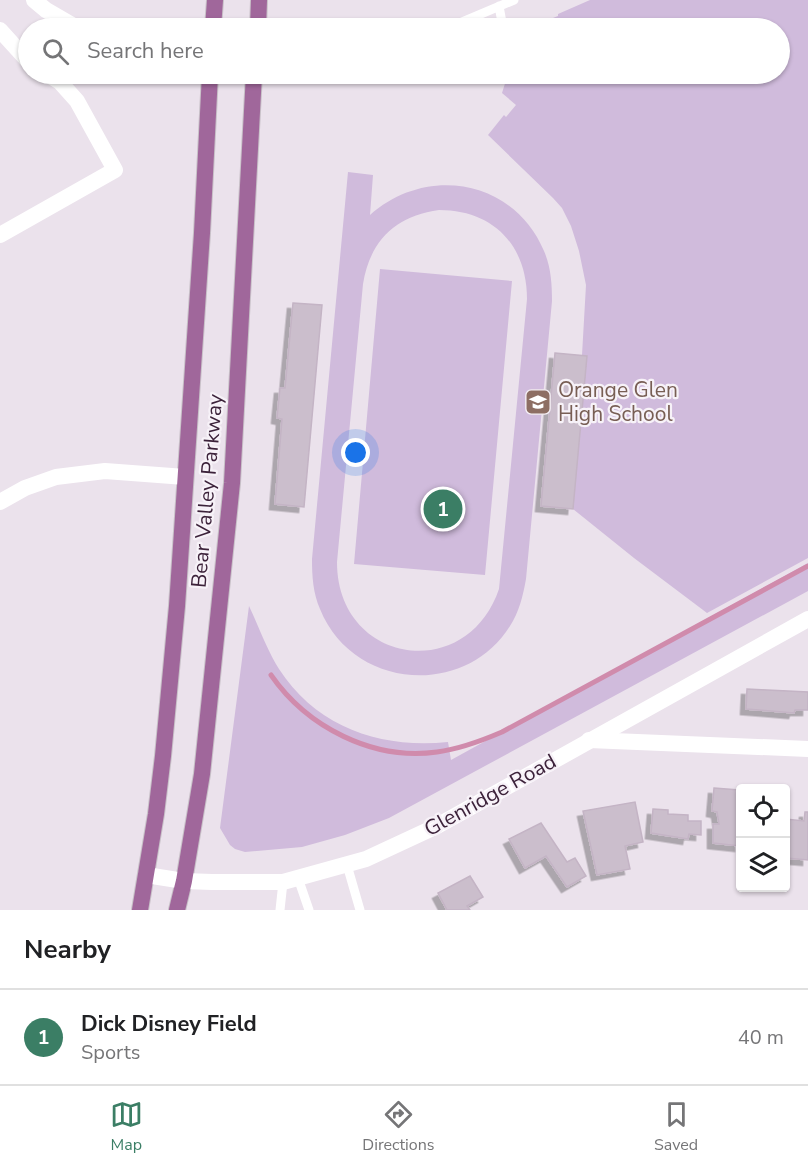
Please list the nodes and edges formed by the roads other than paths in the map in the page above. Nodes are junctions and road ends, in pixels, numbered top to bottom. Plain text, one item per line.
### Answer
1 (34, 0) edge
2 (215, 0) edge
3 (259, 0) edge
4 (514, 0) edge
5 (499, 6) junction
6 (59, 18) edge
7 (214, 18) edge
8 (258, 18) edge
9 (471, 18) edge
10 (501, 18) edge
11 (0, 30) edge
12 (18, 50) edge
13 (62, 84) edge
14 (209, 84) edge
15 (253, 84) edge
16 (0, 236) edge
17 (185, 477) junction
18 (0, 502) edge
19 (808, 619) edge
20 (589, 740) junction
21 (808, 749) edge
22 (347, 865) junction
23 (146, 875) junction
24 (290, 880) junction
25 (184, 881) junction
26 (140, 910) edge
27 (177, 910) edge
28 (280, 910) edge
29 (309, 910) edge
30 (360, 910) edge

1 - 6 street
2 - 7 main road
3 - 8 main road
4 - 5 lane
5 - 9 lane
5 - 10 lane
11 - 12 street
13 - 16 street
14 - 17 main road, Bear Valley Parkway
15 - 25 main road, Bear Valley Parkway
17 - 18 street
17 - 23 main road, Bear Valley Parkway
19 - 20 street, Glenridge Road
20 - 21 street
20 - 22 street, Glenridge Road
22 - 24 street, Glenridge Road
22 - 30 lane
23 - 25 street, Glenridge Road
23 - 26 main road, Bear Valley Parkway
24 - 25 street, Glenridge Road
24 - 28 lane
24 - 29 lane
25 - 27 main road, Bear Valley Parkway

